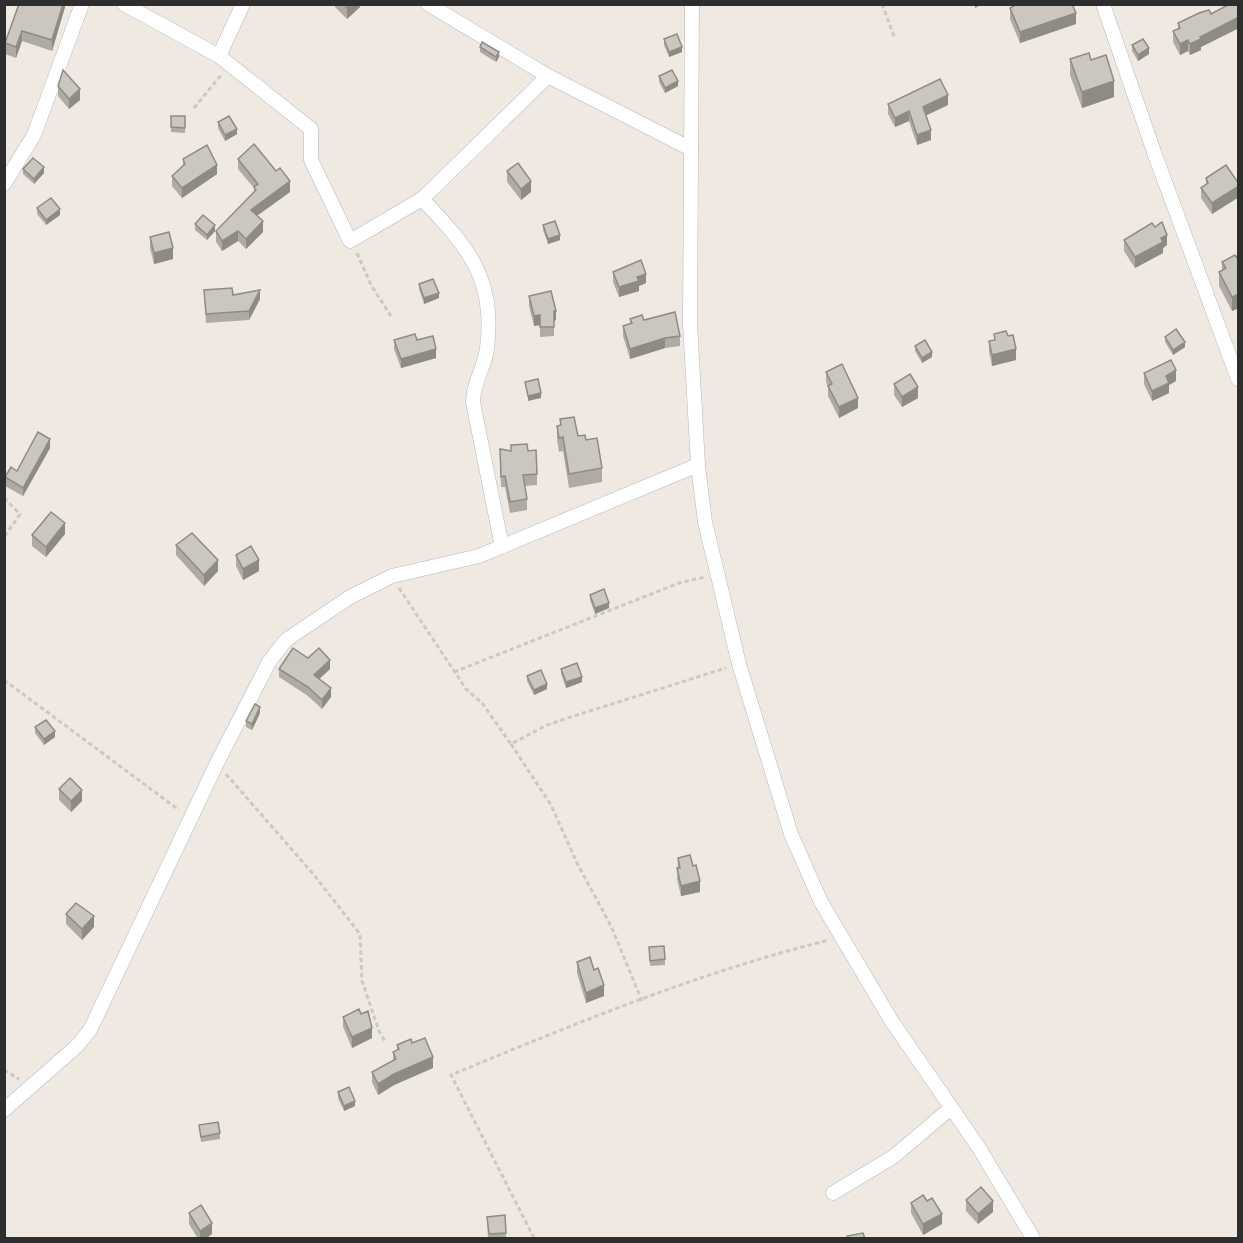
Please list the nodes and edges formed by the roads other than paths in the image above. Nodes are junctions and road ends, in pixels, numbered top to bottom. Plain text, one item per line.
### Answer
1 (81, 4) edge
2 (124, 4) edge
3 (243, 4) edge
4 (428, 4) edge
5 (692, 4) edge
6 (1103, 4) edge
7 (225, 60) junction
8 (548, 76) junction
9 (691, 149) junction
10 (4, 184) edge
11 (422, 199) junction
12 (1239, 380) edge
13 (698, 465) junction
14 (502, 547) junction
15 (951, 1108) junction
16 (4, 1110) edge
17 (833, 1193) dead end
18 (1033, 1239) edge

1 - 10 street
2 - 7 street
3 - 7 street
4 - 8 street
5 - 9 street
6 - 12 street
7 - 11 street
8 - 9 street
8 - 11 street
9 - 13 street
11 - 14 street
13 - 14 street
13 - 15 street
14 - 16 street
15 - 17 street
15 - 18 street

